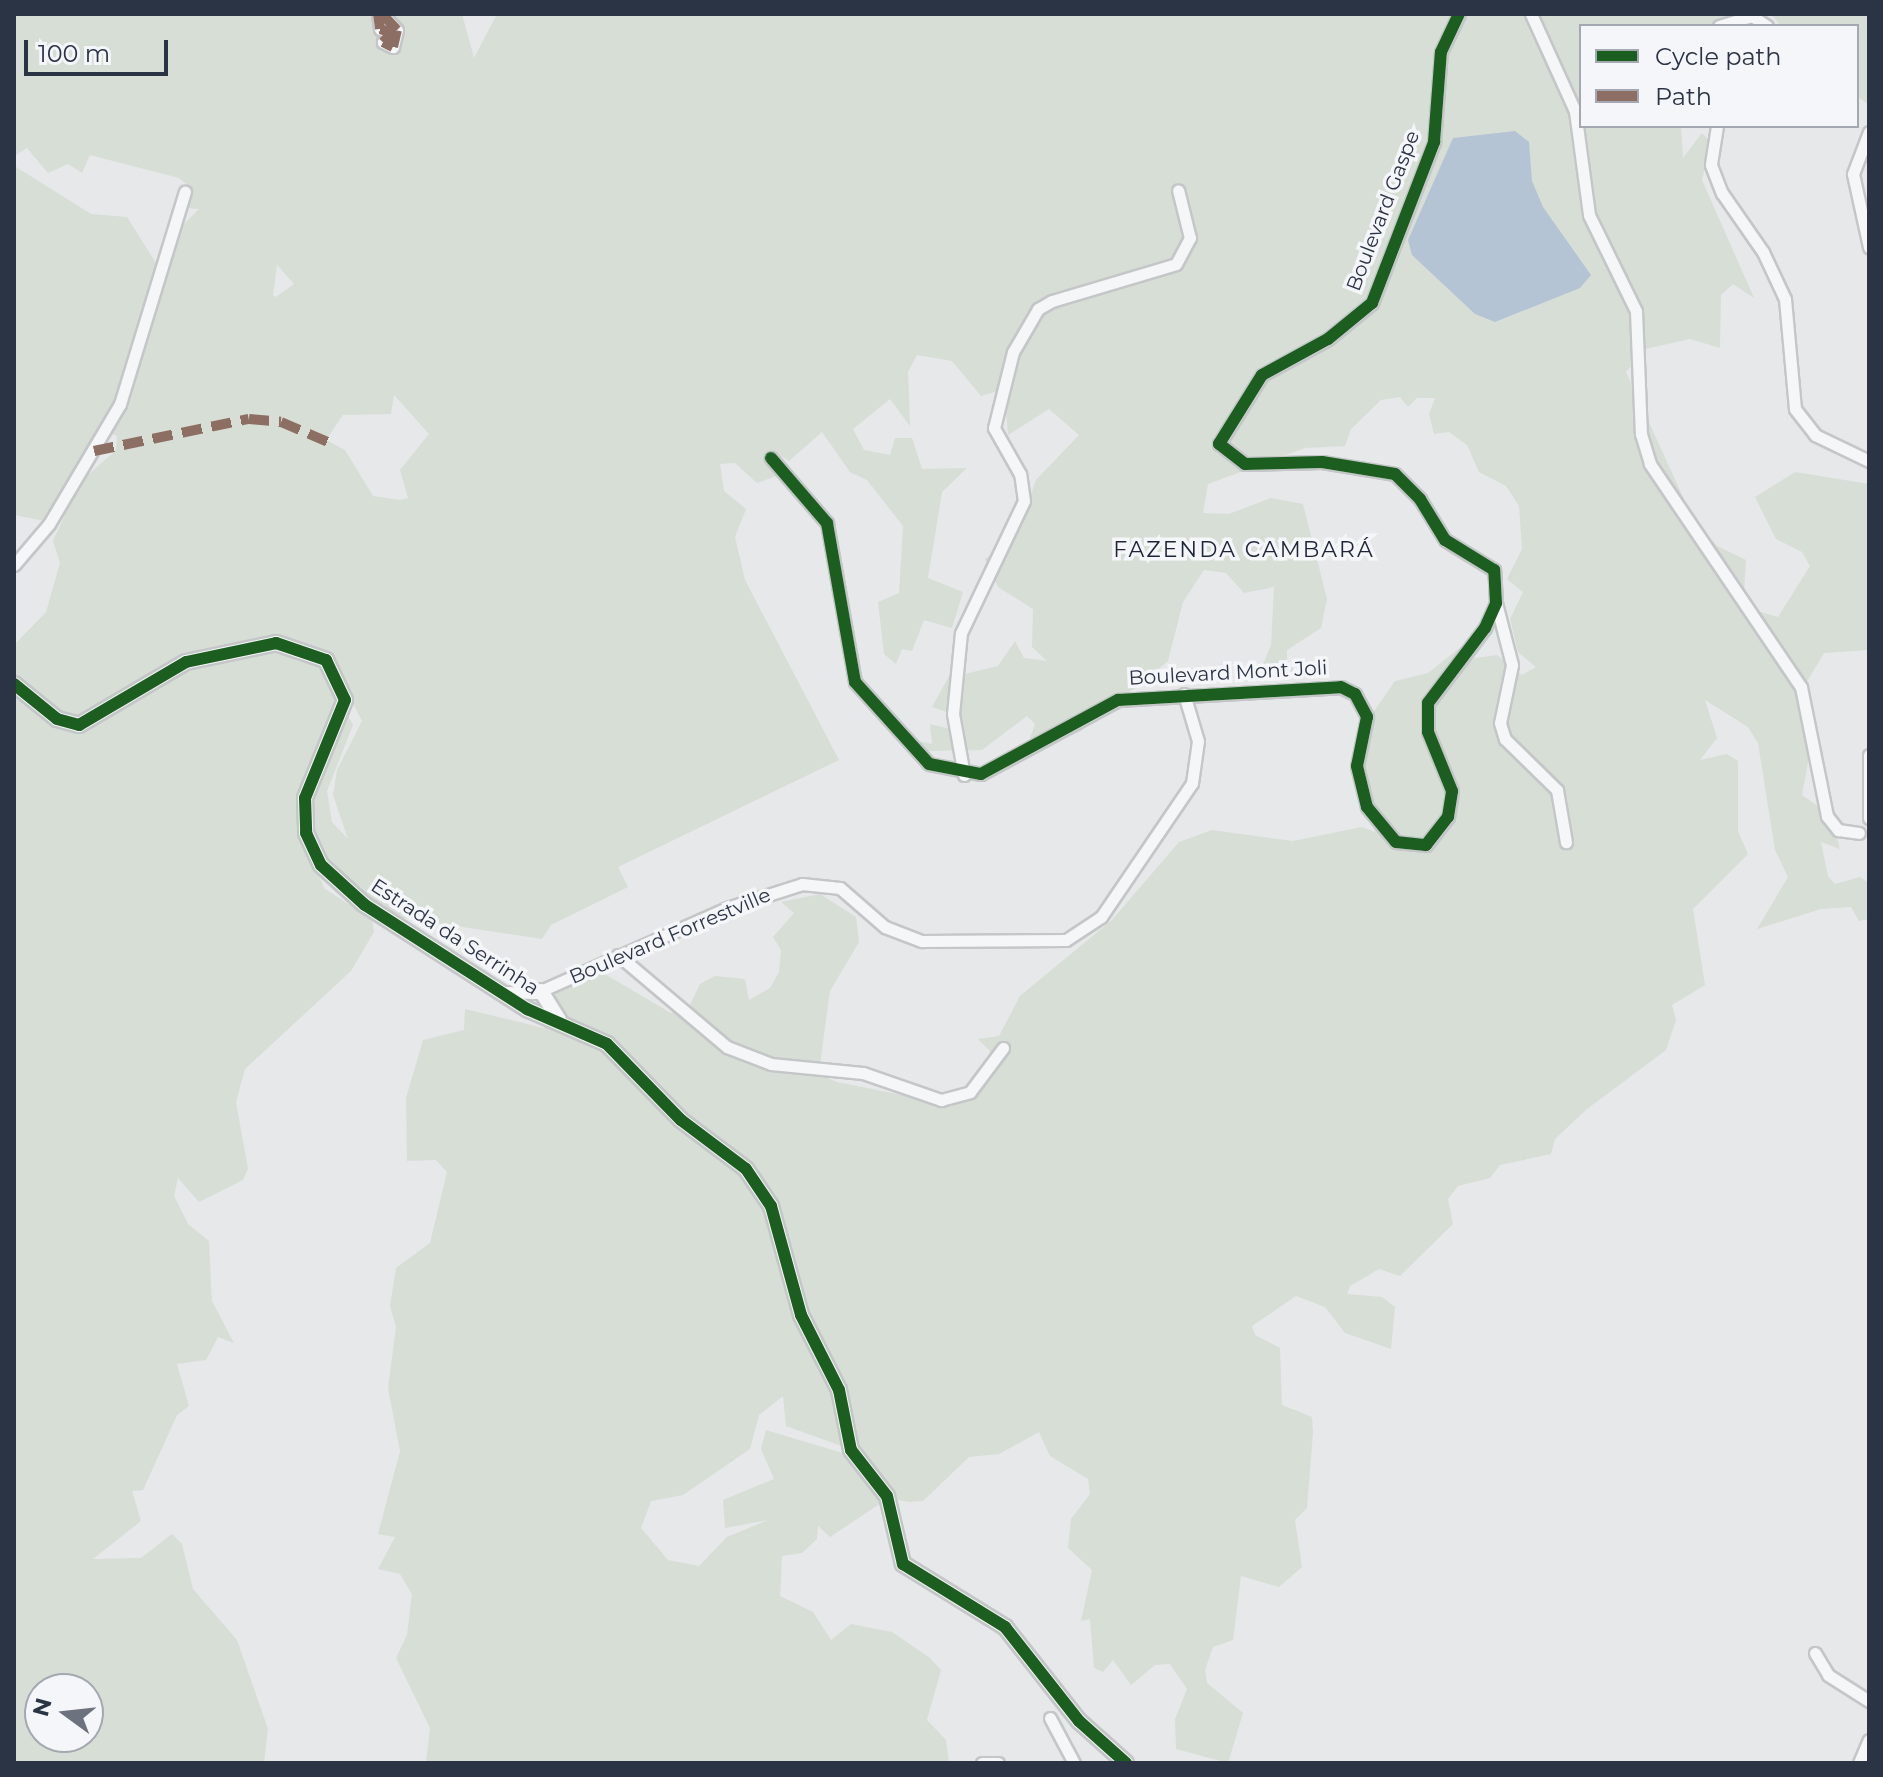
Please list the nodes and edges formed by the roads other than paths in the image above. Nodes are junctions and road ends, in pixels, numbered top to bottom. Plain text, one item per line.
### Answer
1 (1459, 14) edge
2 (1531, 14) edge
3 (1726, 24) edge
4 (1764, 24) edge
5 (1578, 109) edge
6 (1580, 128) edge
7 (1717, 128) edge
8 (1869, 132) edge
9 (1178, 190) dead end
10 (185, 192) dead end
11 (1869, 247) edge
12 (771, 458) dead end
13 (1869, 461) edge
14 (14, 565) edge
15 (1496, 603) junction
16 (14, 684) edge
17 (1184, 694) junction
18 (1869, 755) edge
19 (964, 775) junction
20 (1869, 818) edge
21 (1859, 833) dead end
22 (1566, 842) dead end
23 (618, 955) junction
24 (506, 992) junction
25 (538, 992) junction
26 (527, 1009) junction
27 (562, 1023) junction
28 (1003, 1048) dead end
29 (1815, 1653) dead end
30 (1869, 1701) edge
31 (1050, 1718) dead end
32 (1869, 1740) edge
33 (982, 1763) edge
34 (998, 1763) edge
35 (1074, 1763) edge
36 (1126, 1763) edge
37 (1859, 1763) edge

1 - 15 street, Boulevard Gaspe
2 - 5 street
3 - 4 street
6 - 21 street
7 - 13 street
8 - 11 street
9 - 19 street
10 - 14 street
12 - 19 street
15 - 17 street, Boulevard Mont Joli
15 - 22 street
16 - 24 street, Estrada da Serrinha
17 - 19 street, Boulevard Mont Joli
17 - 23 street, Boulevard Forrestville
18 - 20 street
23 - 25 street, Boulevard Forrestville
23 - 28 street
24 - 25 street
24 - 26 street, Estrada da Serrinha
25 - 26 street
25 - 27 street
26 - 27 street, Estrada da Serrinha
27 - 36 street, Estrada da Serrinha
29 - 30 street
31 - 35 street
32 - 37 street
33 - 34 street

